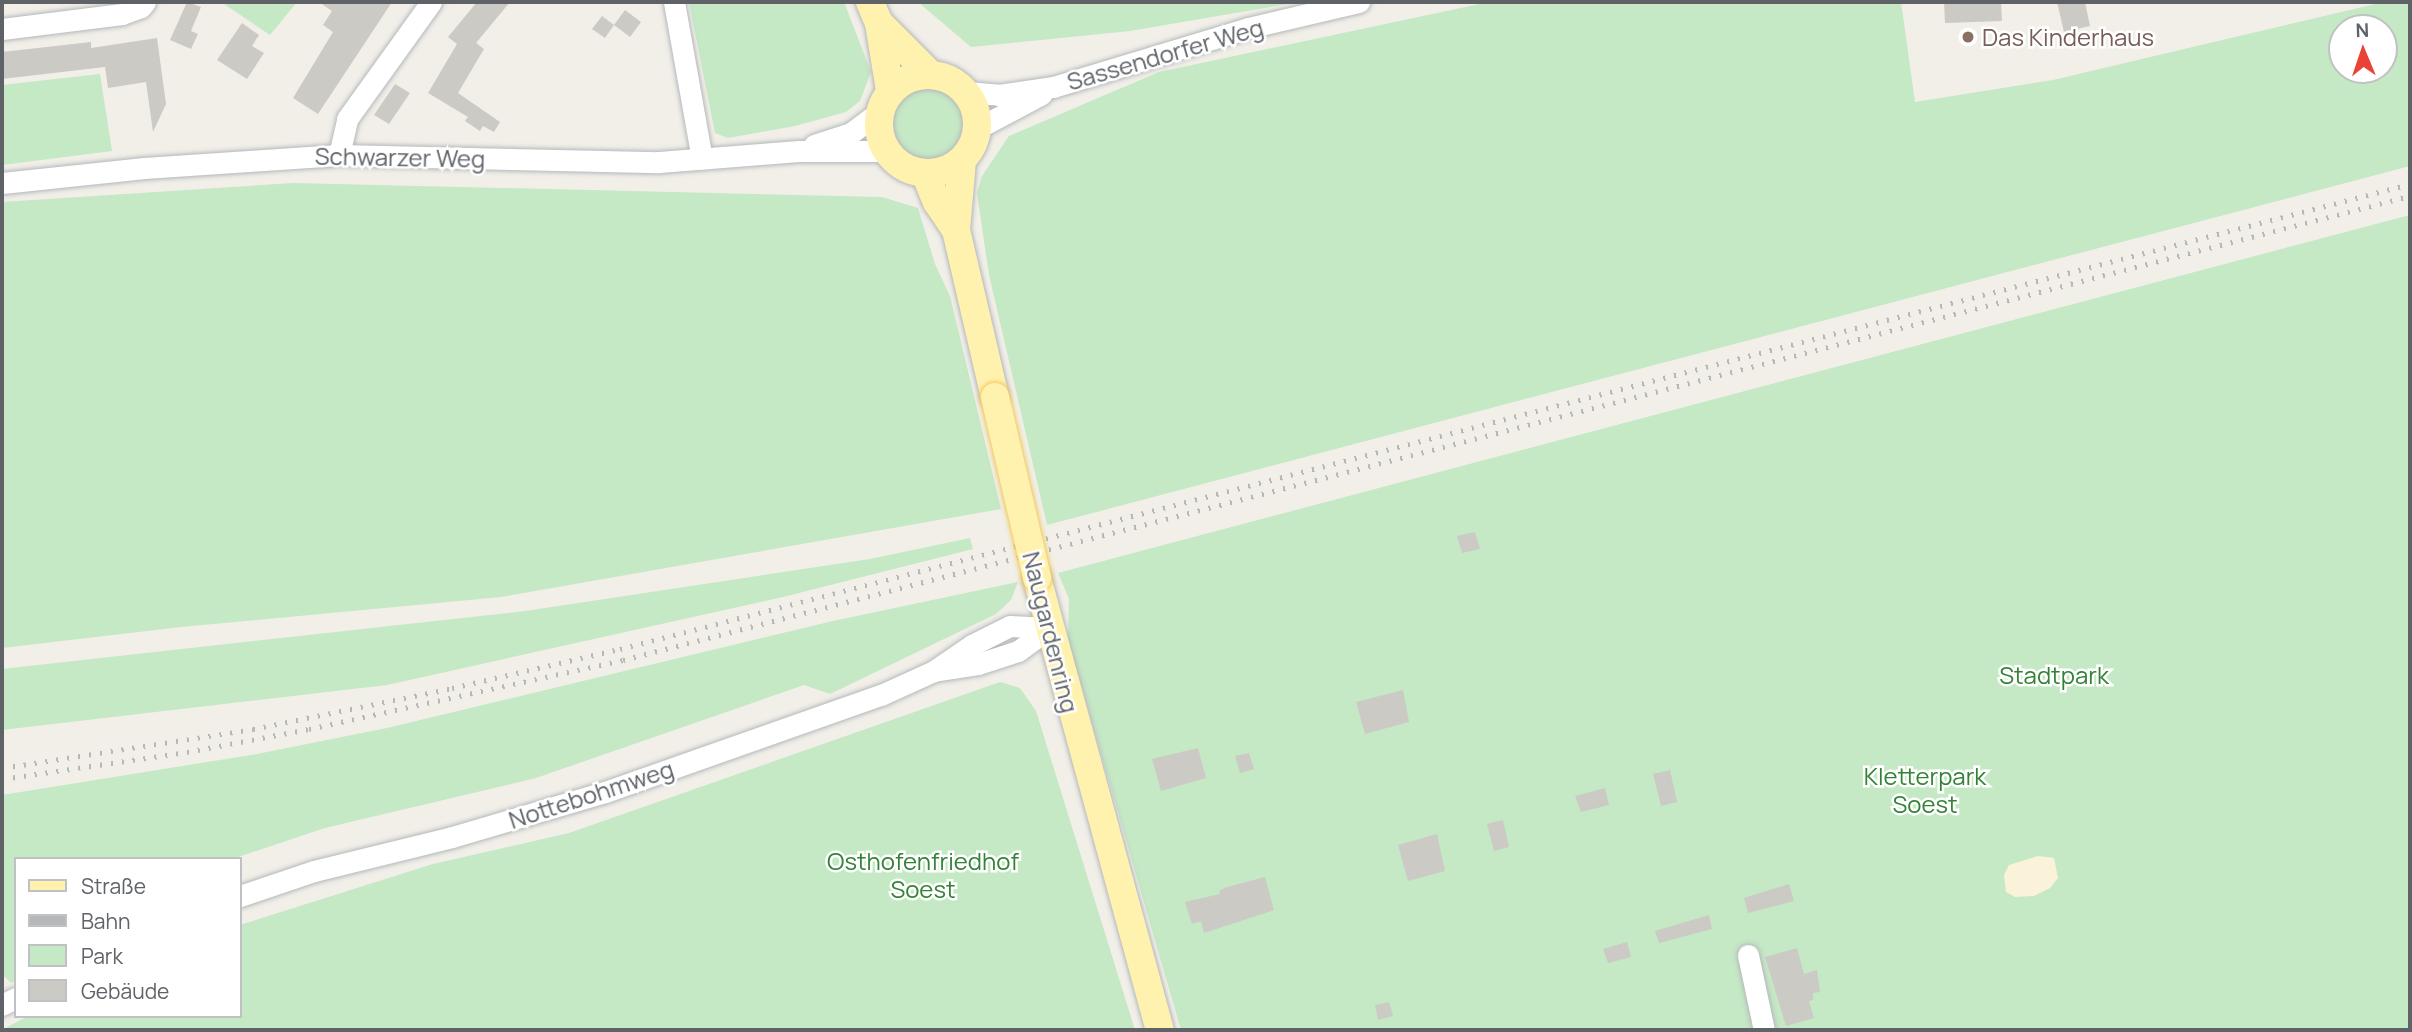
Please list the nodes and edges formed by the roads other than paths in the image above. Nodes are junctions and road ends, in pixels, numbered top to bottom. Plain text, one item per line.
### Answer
1 (145, 2) edge
2 (431, 2) edge
3 (674, 2) edge
4 (1359, 2) edge
5 (875, 13) edge
6 (2, 29) edge
7 (930, 74) junction
8 (1053, 87) junction
9 (967, 92) junction
10 (885, 101) junction
11 (978, 128) junction
12 (799, 151) junction
13 (886, 151) junction
14 (339, 155) junction
15 (702, 159) junction
16 (962, 160) junction
17 (925, 173) junction
18 (2, 183) edge
19 (956, 230) junction
20 (1050, 628) junction
21 (242, 894) edge
22 (1748, 955) dead end
23 (1160, 1030) edge
24 (1764, 1030) edge

1 - 6 street
2 - 14 street
3 - 15 street
4 - 8 street, Sassendorfer Weg
5 - 7 main road
5 - 10 main road
7 - 9 main road
7 - 10 main road
8 - 9 street, Sassendorfer Weg
8 - 11 street, Sassendorfer Weg
9 - 11 main road
10 - 12 street, Schwarzer Weg
10 - 13 main road
11 - 16 main road
12 - 13 street, Schwarzer Weg
12 - 15 street, Schwarzer Weg
13 - 17 main road
14 - 15 street, Schwarzer Weg
14 - 18 street, Schwarzer Weg
16 - 17 main road
16 - 19 main road, Naugardenring
17 - 19 main road, Naugardenring
19 - 20 main road, Naugardenring, bridge
20 - 21 street, Nottebohmweg
20 - 23 main road, Naugardenring
22 - 24 street

